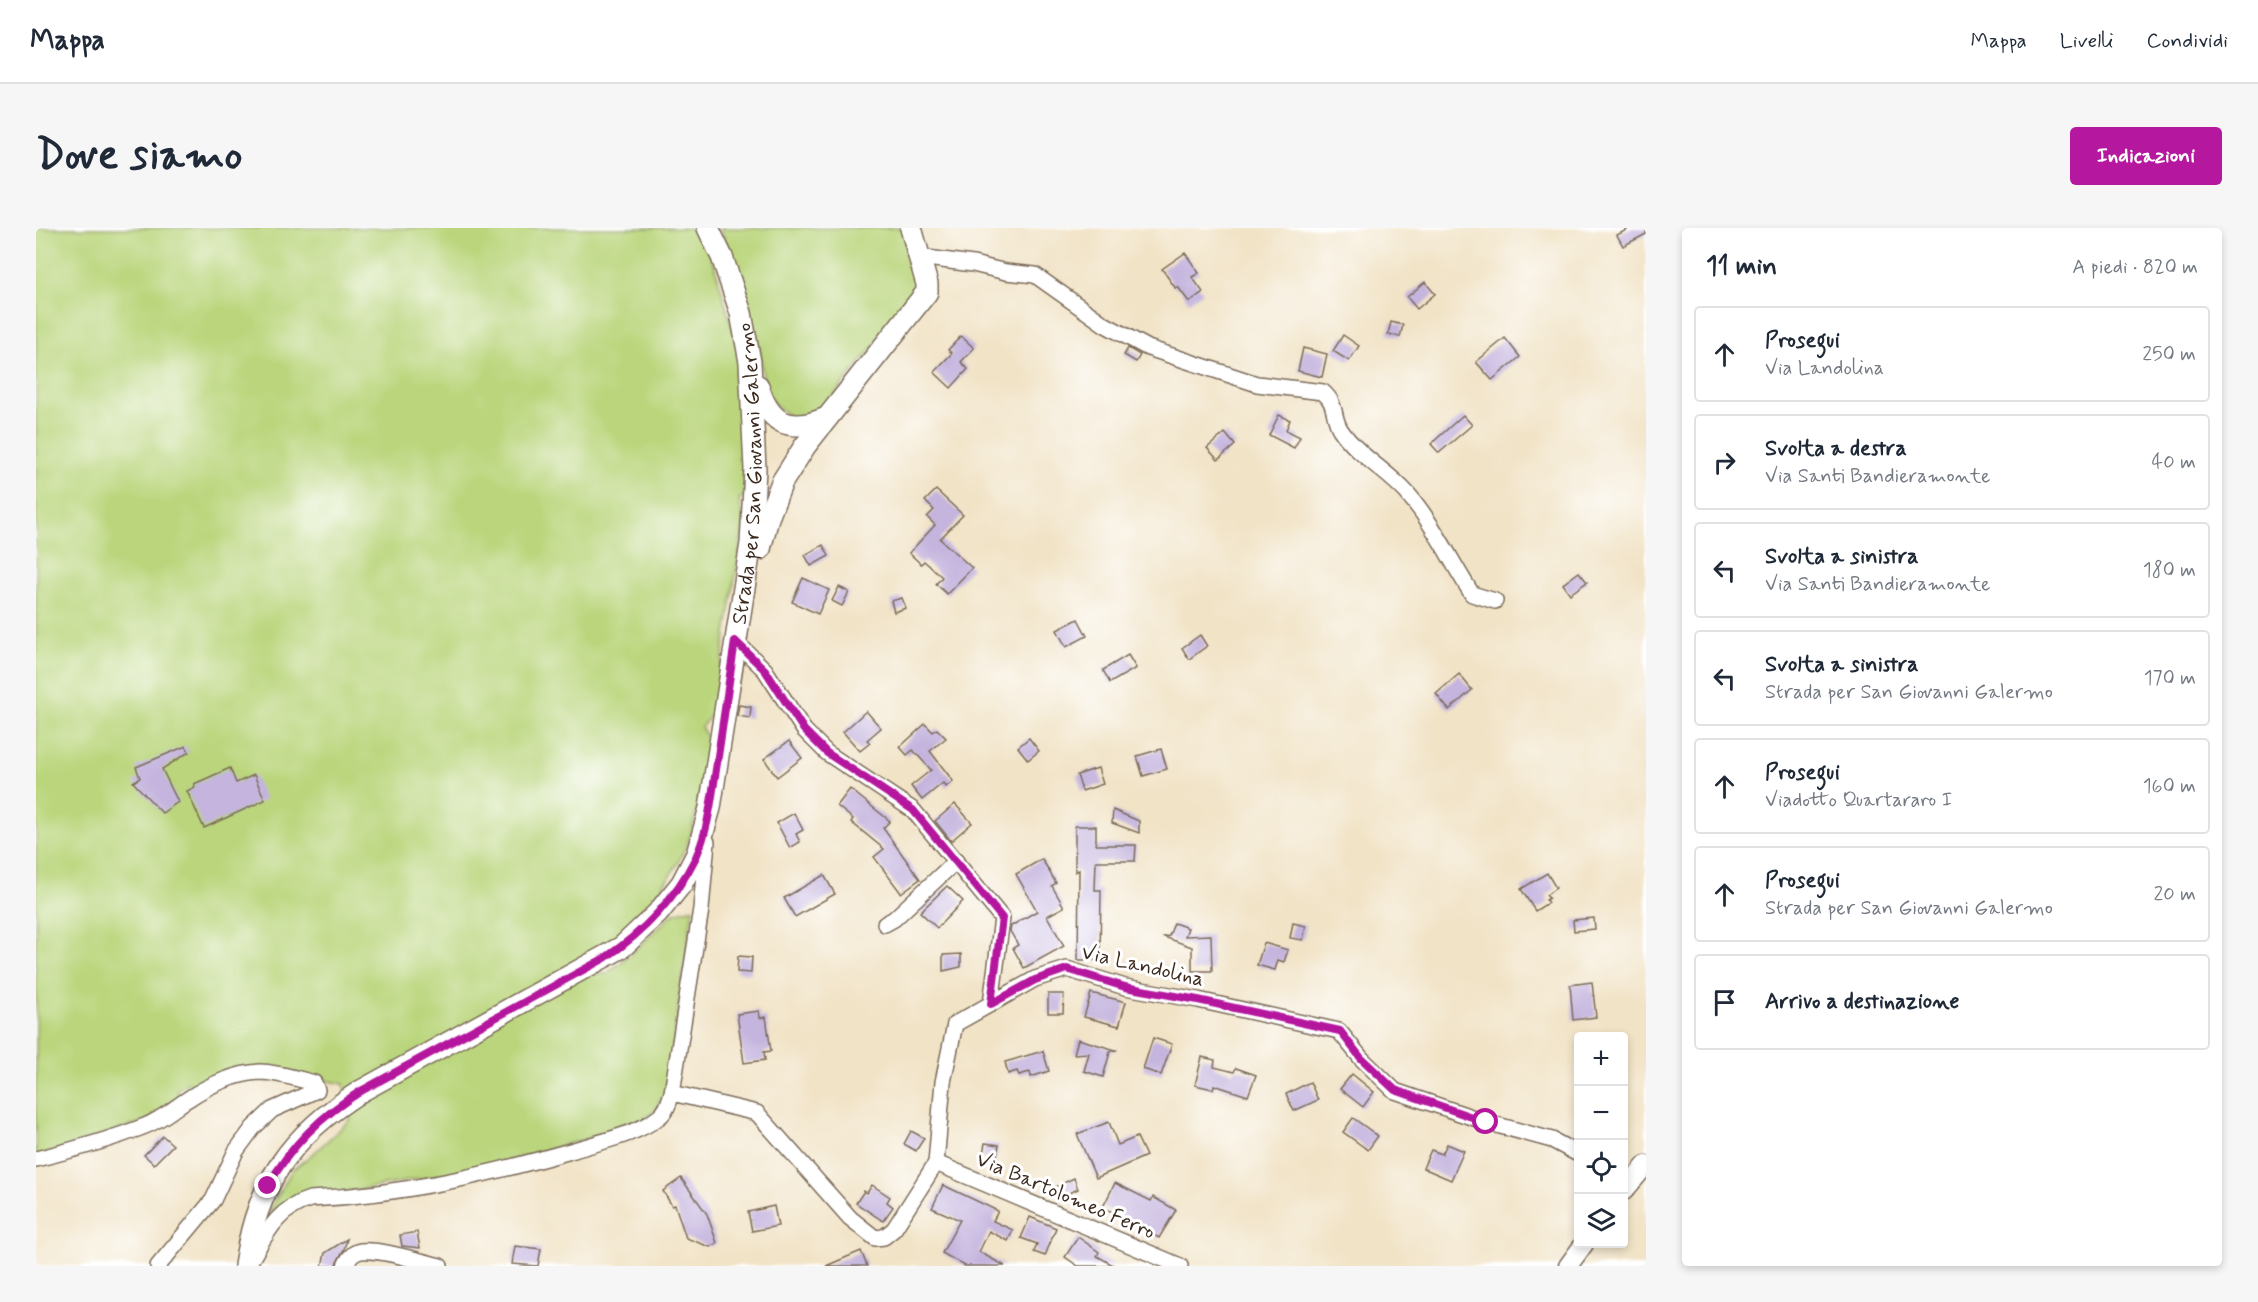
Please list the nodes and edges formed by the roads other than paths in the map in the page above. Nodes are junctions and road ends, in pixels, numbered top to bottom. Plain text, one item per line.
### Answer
1 (708, 228) edge
2 (917, 240) edge
3 (750, 362) junction
4 (825, 419) junction
5 (1495, 601) dead end
6 (736, 636) junction
7 (710, 808) junction
8 (956, 861) junction
9 (885, 924) dead end
10 (991, 1004) junction
11 (672, 1093) junction
12 (1574, 1152) edge
13 (36, 1159) edge
14 (936, 1163) junction
15 (1646, 1165) edge
16 (1628, 1184) edge
17 (1581, 1248) edge
18 (158, 1266) edge
19 (246, 1266) edge
20 (345, 1266) edge
21 (440, 1266) edge
22 (1179, 1266) edge
23 (1568, 1266) edge

1 - 3 main road, Strada per San Giovanni Galermo
2 - 4 main road
2 - 5 street
3 - 4 main road
3 - 6 main road, Strada per San Giovanni Galermo
4 - 6 main road
6 - 7 main road, Strada per San Giovanni Galermo
6 - 8 street
7 - 11 street
7 - 19 main road, Strada per San Giovanni Galermo
8 - 9 street
8 - 10 street
10 - 12 street, Via Landolina
10 - 14 street, Via Landolina
11 - 14 street, Via Landolina
11 - 19 street
13 - 18 street
14 - 22 street, Via Bartolomeo Ferro
15 - 16 street
17 - 23 street
20 - 21 street

